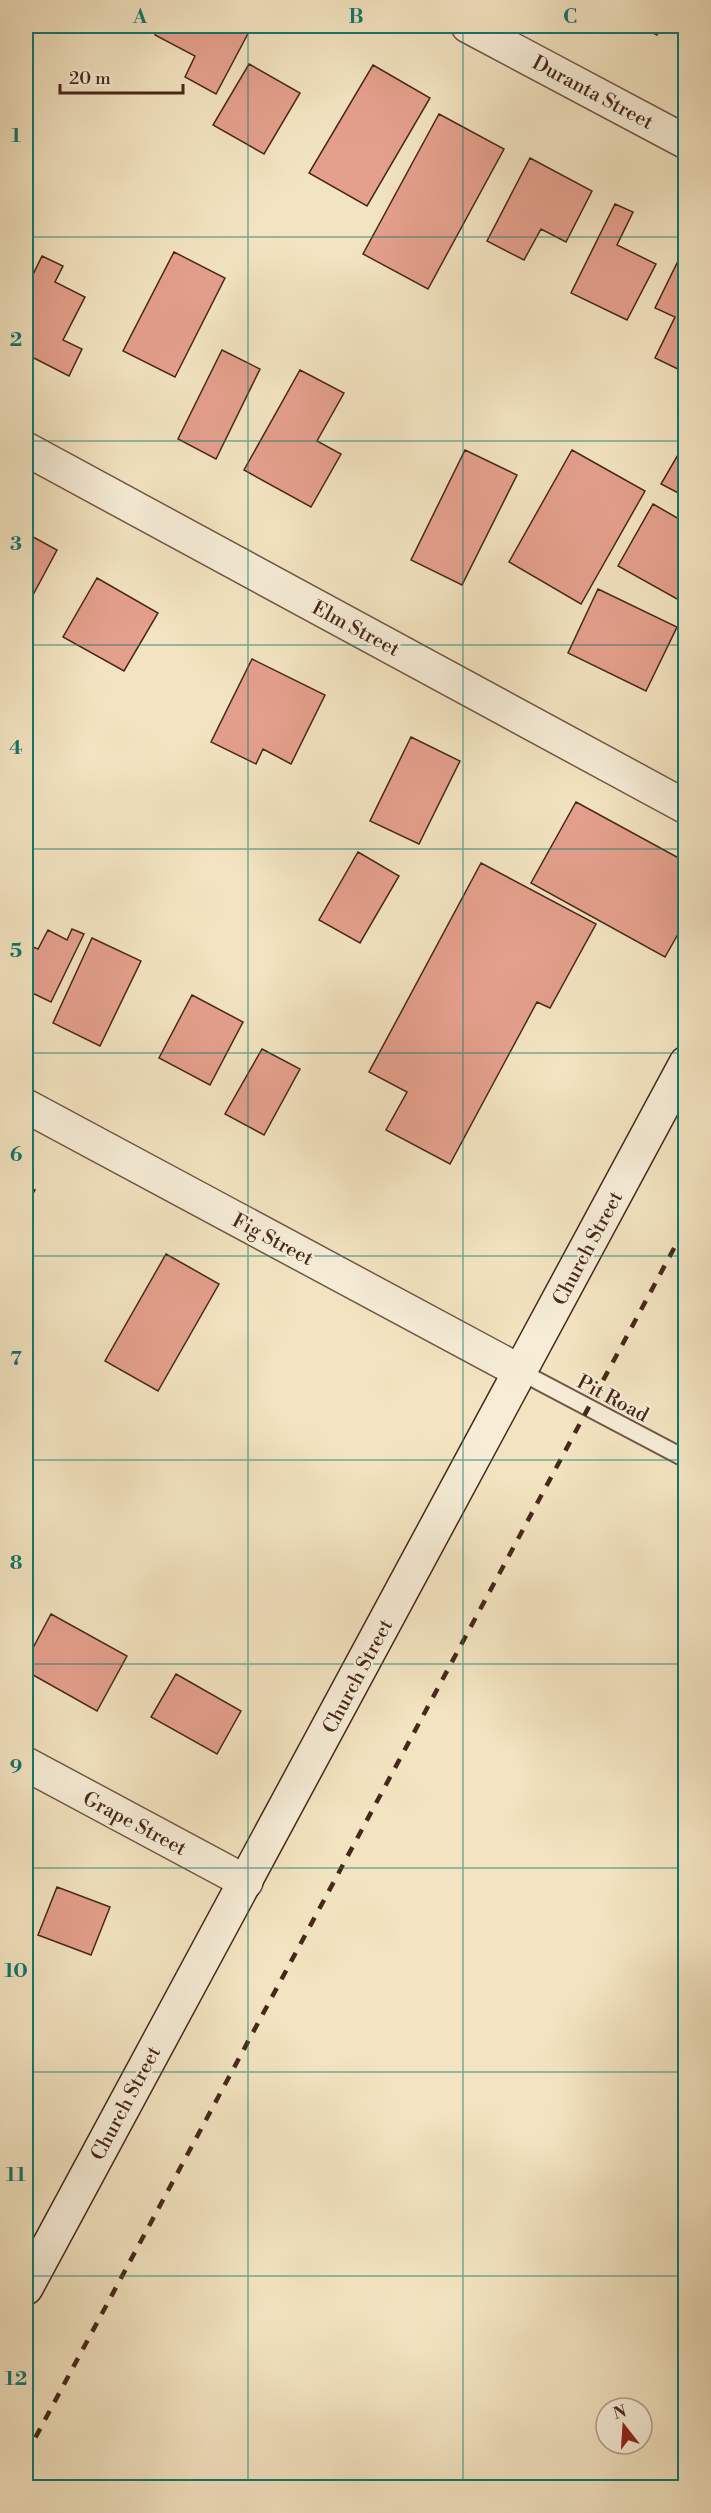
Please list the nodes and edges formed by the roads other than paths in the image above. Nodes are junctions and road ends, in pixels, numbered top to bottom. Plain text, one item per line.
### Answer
1 (468, 26) edge
2 (686, 142) edge
3 (26, 449) edge
4 (686, 807) edge
5 (686, 1063) edge
6 (26, 1106) edge
7 (521, 1372) junction
8 (686, 1459) edge
9 (26, 1764) edge
10 (246, 1882) junction
11 (26, 2288) edge

1 - 2 street, Duranta Street
3 - 4 street, Elm Street
5 - 7 street, Church Street
6 - 7 street, Fig Street
7 - 8 lane, Pit Road
7 - 10 street, Church Street
9 - 10 street, Grape Street
10 - 11 street, Church Street

